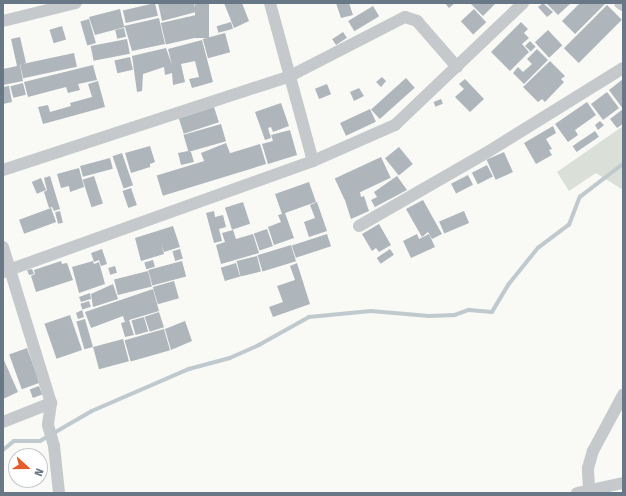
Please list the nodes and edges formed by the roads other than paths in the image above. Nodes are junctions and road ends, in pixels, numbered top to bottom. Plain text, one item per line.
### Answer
1 (76, 3) edge
2 (270, 3) edge
3 (523, 3) edge
4 (620, 3) edge
5 (623, 5) edge
6 (3, 21) edge
7 (457, 66) junction
8 (623, 68) edge
9 (290, 76) junction
10 (313, 161) junction
11 (3, 170) edge
12 (359, 226) dead end
13 (3, 246) edge
14 (6, 270) edge
15 (623, 397) edge
16 (51, 403) junction
17 (3, 422) edge
18 (623, 482) edge
19 (589, 489) junction
20 (59, 493) edge
21 (577, 493) edge

1 - 6 street
2 - 9 street
3 - 7 street
4 - 5 street
7 - 9 street
7 - 10 street
8 - 12 street
9 - 10 street
9 - 11 street
10 - 14 street
13 - 14 street
14 - 16 street
15 - 19 street
16 - 17 street
16 - 20 street
18 - 19 street
19 - 21 street

